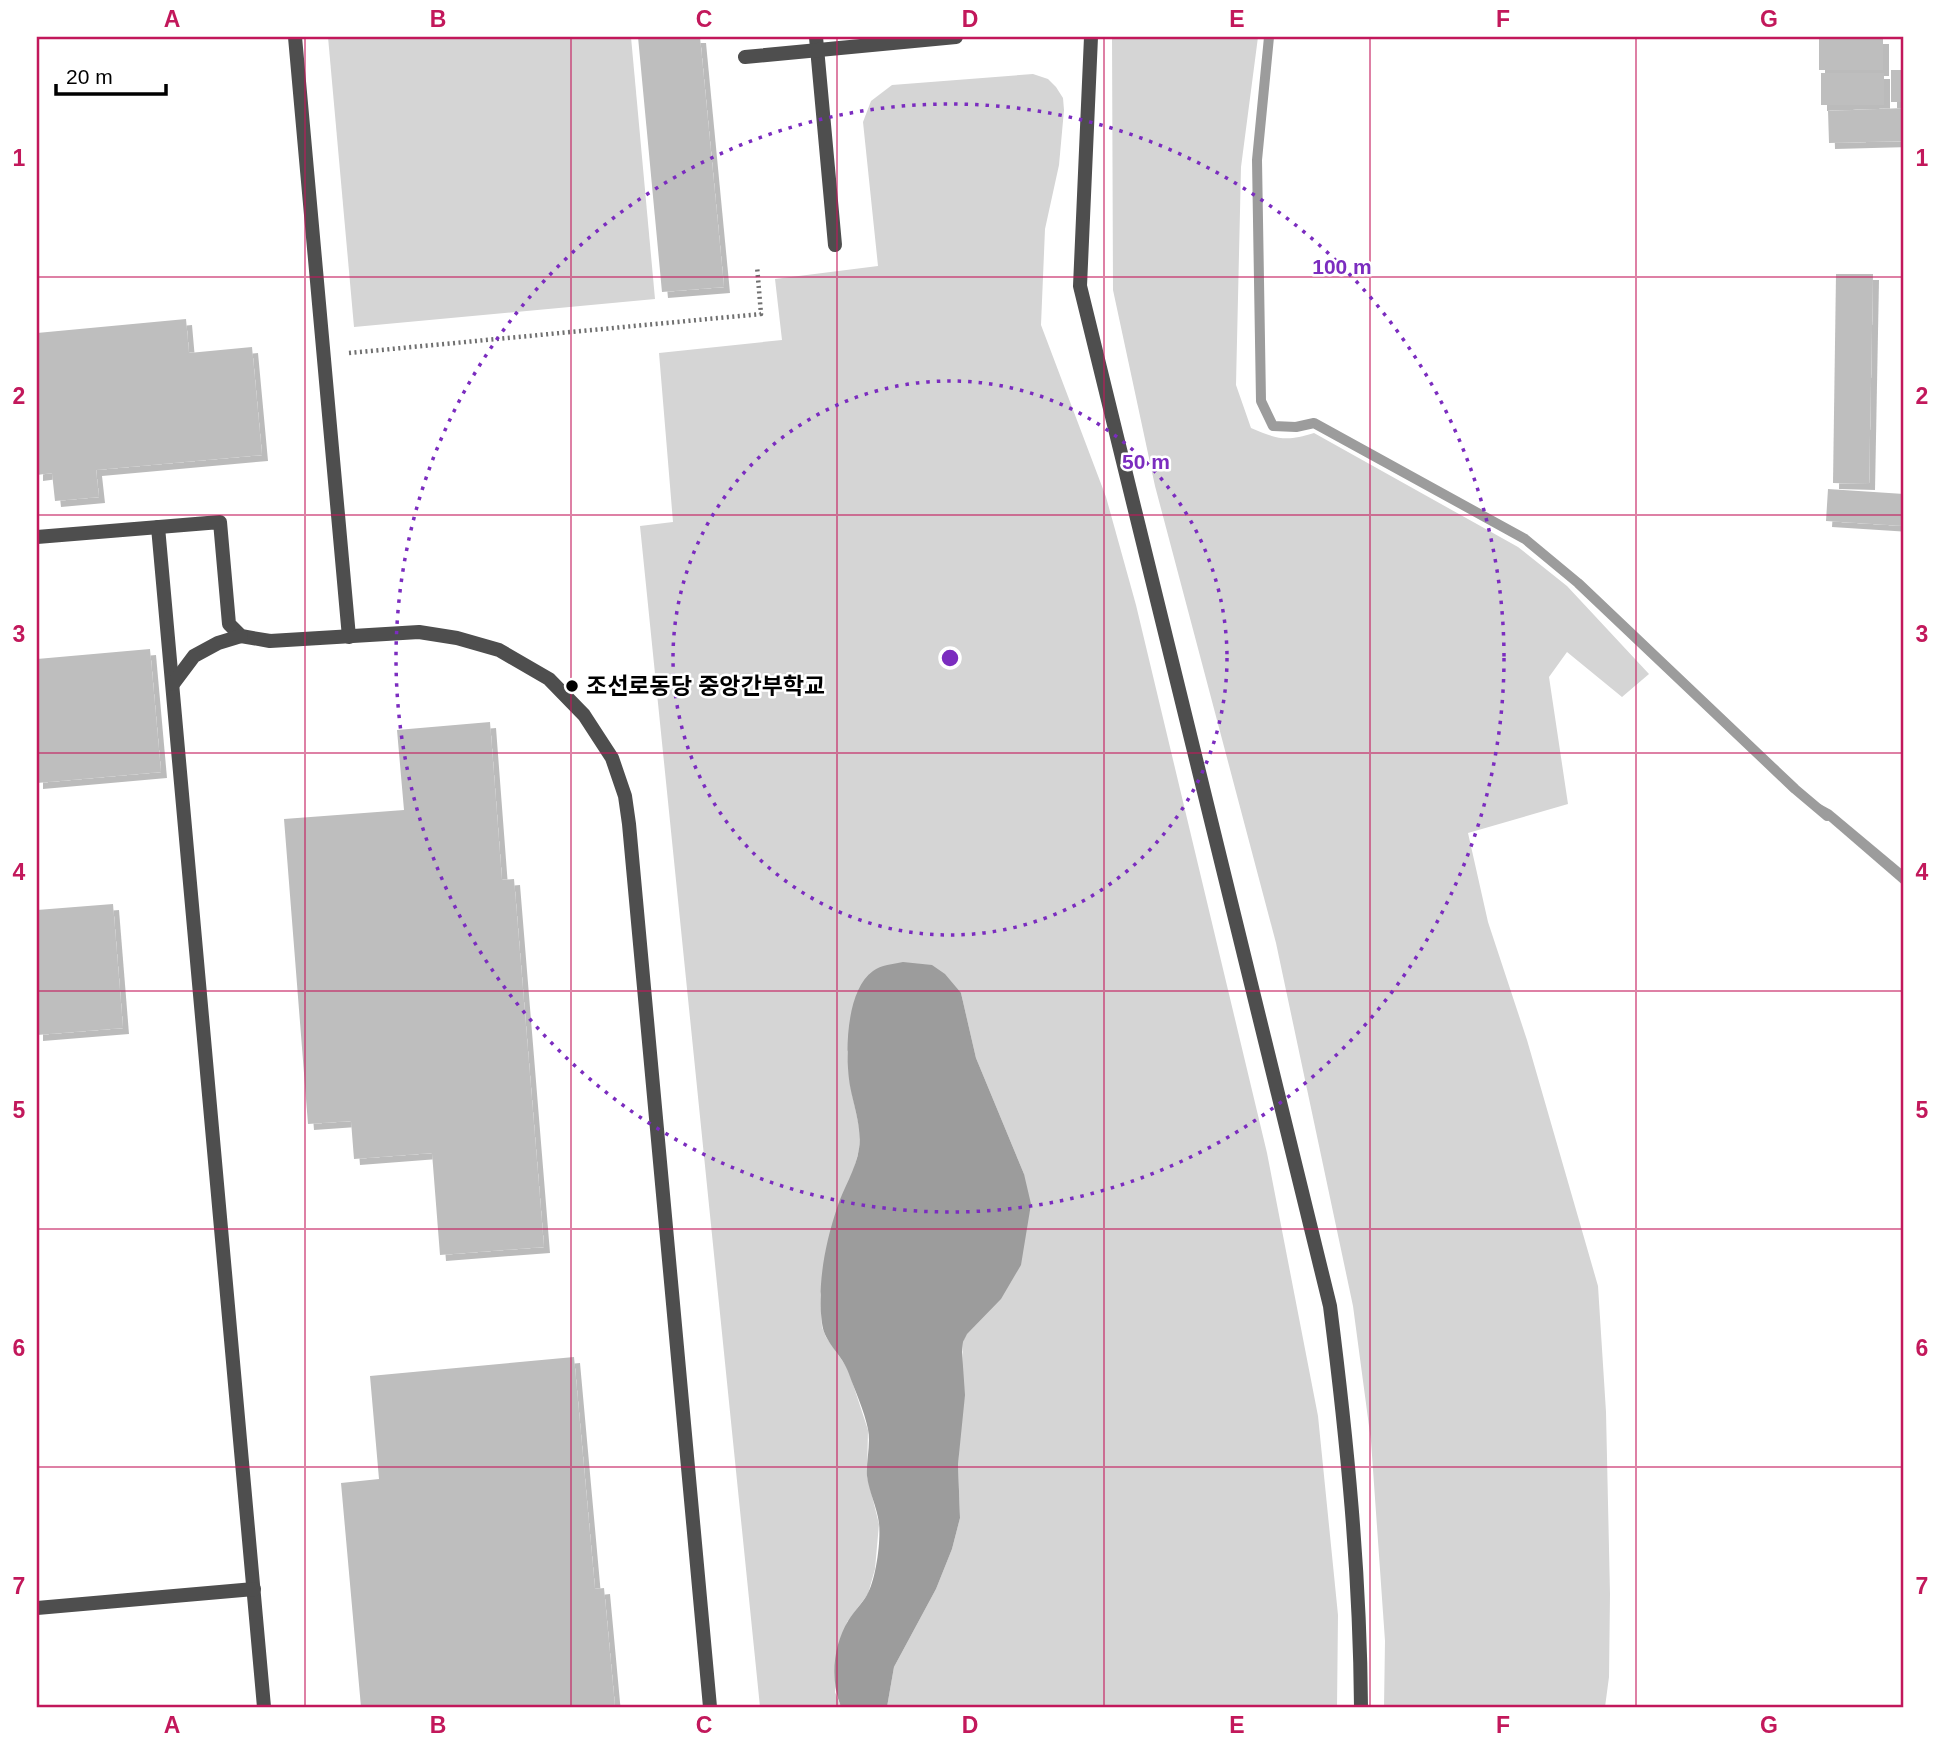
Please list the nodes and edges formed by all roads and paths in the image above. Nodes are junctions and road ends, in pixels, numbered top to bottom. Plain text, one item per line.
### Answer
1 (295, 37) edge
2 (956, 37) edge
3 (1091, 37) edge
4 (816, 44) edge
5 (745, 57) dead end
6 (835, 245) dead end
7 (757, 266) dead end
8 (324, 355) junction
9 (159, 527) junction
10 (37, 537) edge
11 (241, 636) junction
12 (349, 637) junction
13 (173, 684) junction
14 (254, 1589) junction
15 (37, 1608) edge
16 (264, 1707) edge
17 (710, 1707) edge
18 (1361, 1707) edge

1 - 8 street
2 - 4 street
3 - 18 street
4 - 5 street
4 - 6 street
7 - 8 path
8 - 12 street
9 - 10 street
9 - 11 street
9 - 13 street
11 - 12 street
11 - 13 street
12 - 17 street
13 - 14 street
14 - 15 street
14 - 16 street

